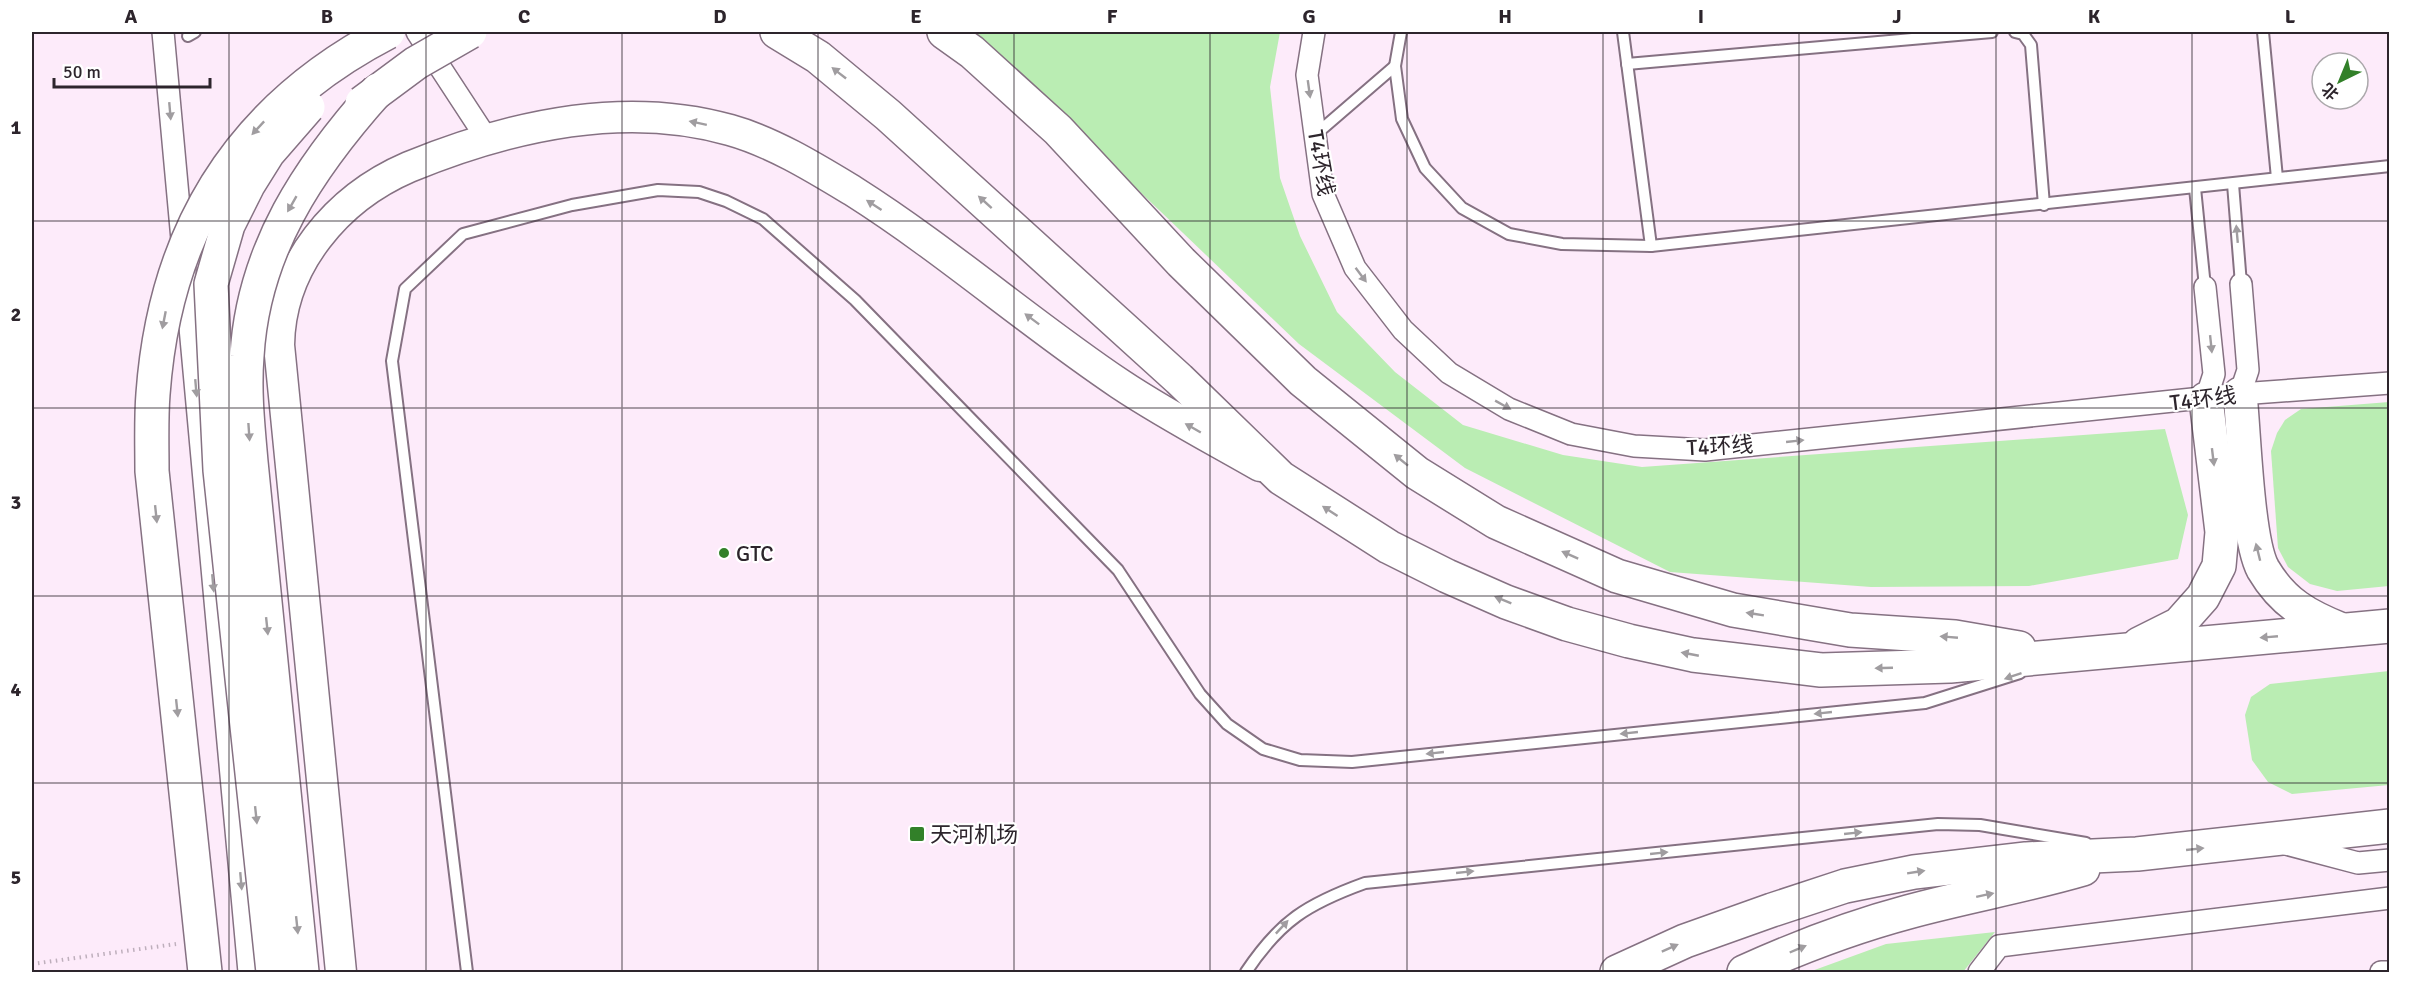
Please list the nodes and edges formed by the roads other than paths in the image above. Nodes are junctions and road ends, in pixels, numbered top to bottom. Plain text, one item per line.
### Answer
1 (163, 32) edge
2 (388, 32) edge
3 (470, 32) edge
4 (777, 32) edge
5 (944, 32) edge
6 (1314, 32) edge
7 (1401, 32) edge
8 (1623, 32) edge
9 (1992, 32) edge
10 (2015, 32) edge
11 (2263, 32) edge
12 (1964, 33) edge
13 (420, 34) edge
14 (1627, 64) junction
15 (1395, 66) junction
16 (378, 90) junction
17 (1315, 135) junction
18 (487, 139) junction
19 (2390, 166) edge
20 (2277, 178) junction
21 (2233, 184) junction
22 (2194, 188) junction
23 (2044, 205) junction
24 (1651, 246) junction
25 (2241, 284) joint
26 (2205, 287) joint
27 (212, 333) junction
28 (2390, 383) edge
29 (2240, 394) junction
30 (2206, 399) junction
31 (1281, 478) junction
32 (2390, 626) edge
33 (2343, 630) junction
34 (2127, 651) junction
35 (2068, 657) junction
36 (2390, 826) edge
37 (2271, 840) junction
38 (2137, 854) junction
39 (2390, 860) edge
40 (2390, 898) edge
41 (205, 972) edge
42 (249, 972) edge
43 (273, 972) edge
44 (302, 972) edge
45 (341, 972) edge
46 (467, 972) edge
47 (1246, 972) edge
48 (1617, 972) edge
49 (1744, 972) edge
50 (1979, 972) edge
51 (2381, 972) edge
52 (2390, 972) edge

1 -> 42 street
2 -> 41 main road, bridge
3 - 16 main road, bridge
31 -> 4 main road
35 -> 5 main road
6 -> 17 street, T4环线
7 - 15 lane
8 - 14 lane
9 - 12 lane
10 - 23 lane
11 - 20 lane
12 - 14 lane
13 - 18 street
13 - 27 main road, bridge
14 - 24 lane
15 - 17 lane
15 - 24 lane
16 - 27 main road, bridge
16 -> 44 main road, bridge
17 -> 30 street, T4环线
31 -> 18 main road
18 - 45 main road
19 - 20 lane
20 - 21 lane
21 - 22 lane
25 -> 21 lane
22 - 23 lane
22 - 26 lane
23 - 24 lane
25 - 29 street
26 -> 30 street
27 -> 43 main road, bridge
28 - 29 street, T4环线
29 - 30 street, T4环线
33 -> 29 main road
30 -> 34 main road
35 -> 31 main road
32 - 33 main road
33 -> 34 main road
34 - 35 main road
35 -> 46 lane
36 - 37 main road
38 -> 37 main road
37 - 39 street
47 -> 38 lane
48 -> 38 main road
49 -> 38 main road
40 - 50 street
51 - 52 street

